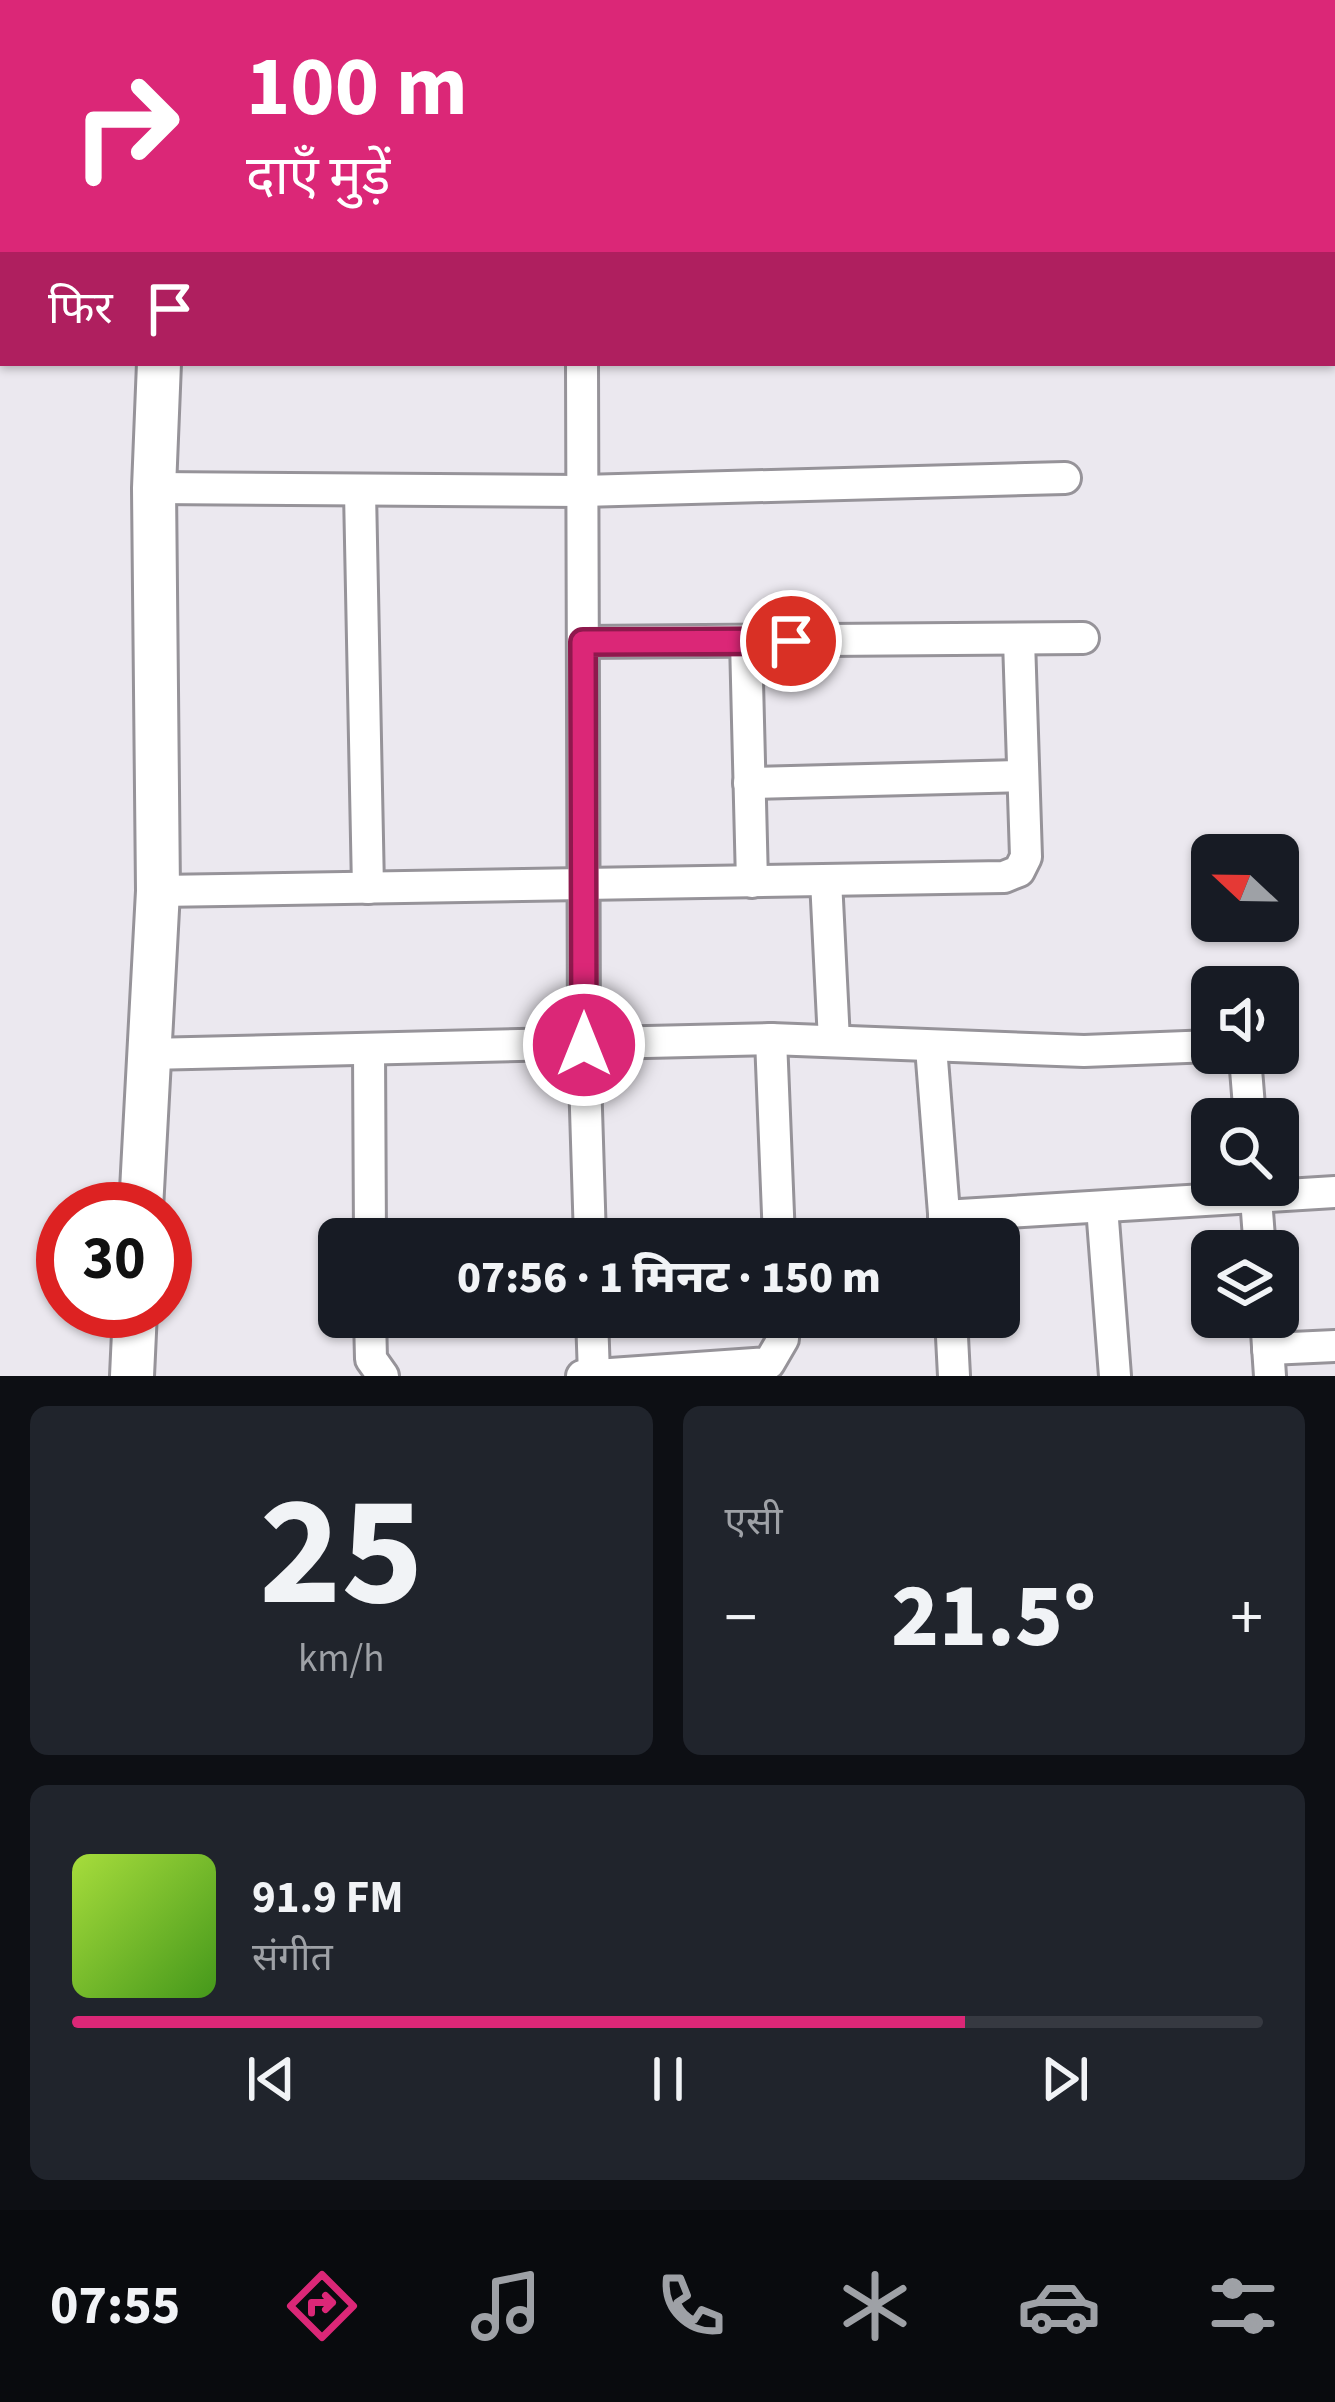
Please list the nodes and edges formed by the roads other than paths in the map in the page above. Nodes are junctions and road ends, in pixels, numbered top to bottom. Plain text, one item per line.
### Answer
1 (159, 366) edge
2 (582, 366) edge
3 (1065, 478) dead end
4 (154, 488) junction
5 (582, 491) junction
6 (360, 492) junction
7 (1083, 638) dead end
8 (1019, 640) junction
9 (746, 641) junction
10 (583, 642) junction
11 (1023, 776) junction
12 (749, 783) junction
13 (826, 880) junction
14 (752, 882) junction
15 (583, 884) junction
16 (368, 889) junction
17 (158, 891) junction
18 (771, 1039) junction
19 (834, 1041) junction
20 (584, 1045) junction
21 (931, 1047) junction
22 (1191, 1047) edge
23 (369, 1050) junction
24 (148, 1054) junction
25 (142, 1182) edge
26 (1299, 1192) edge
27 (1335, 1192) edge
28 (1191, 1198) edge
29 (1102, 1207) junction
30 (370, 1218) edge
31 (589, 1218) edge
32 (778, 1218) edge
33 (944, 1218) edge
34 (1016, 1218) edge
35 (134, 1338) edge
36 (370, 1338) edge
37 (593, 1338) edge
38 (783, 1338) edge
39 (952, 1338) edge
40 (1335, 1346) edge
41 (1269, 1363) edge
42 (594, 1375) edge
43 (132, 1376) edge
44 (383, 1376) edge
45 (582, 1376) edge
46 (954, 1376) edge
47 (1114, 1376) edge

1 - 4 street
2 - 5 street
3 - 5 street
4 - 6 street
4 - 17 street
5 - 6 street
5 - 10 street
6 - 16 street
7 - 8 street
8 - 9 street
8 - 11 street
9 - 10 street
9 - 12 street
10 - 15 street
11 - 12 street
11 - 13 street
12 - 14 street
13 - 14 street
13 - 19 street
14 - 15 street
15 - 16 street
15 - 20 street
16 - 17 street
17 - 24 street
18 - 19 street
18 - 20 street
18 - 32 street
19 - 21 street
20 - 23 street
20 - 31 street
21 - 22 street
21 - 33 street
23 - 24 street
23 - 30 street
24 - 25 street
26 - 27 street
28 - 29 street
29 - 34 street
29 - 47 street
35 - 43 street
36 - 44 street
37 - 42 street
38 - 42 street
39 - 46 street
40 - 41 street
42 - 45 street

